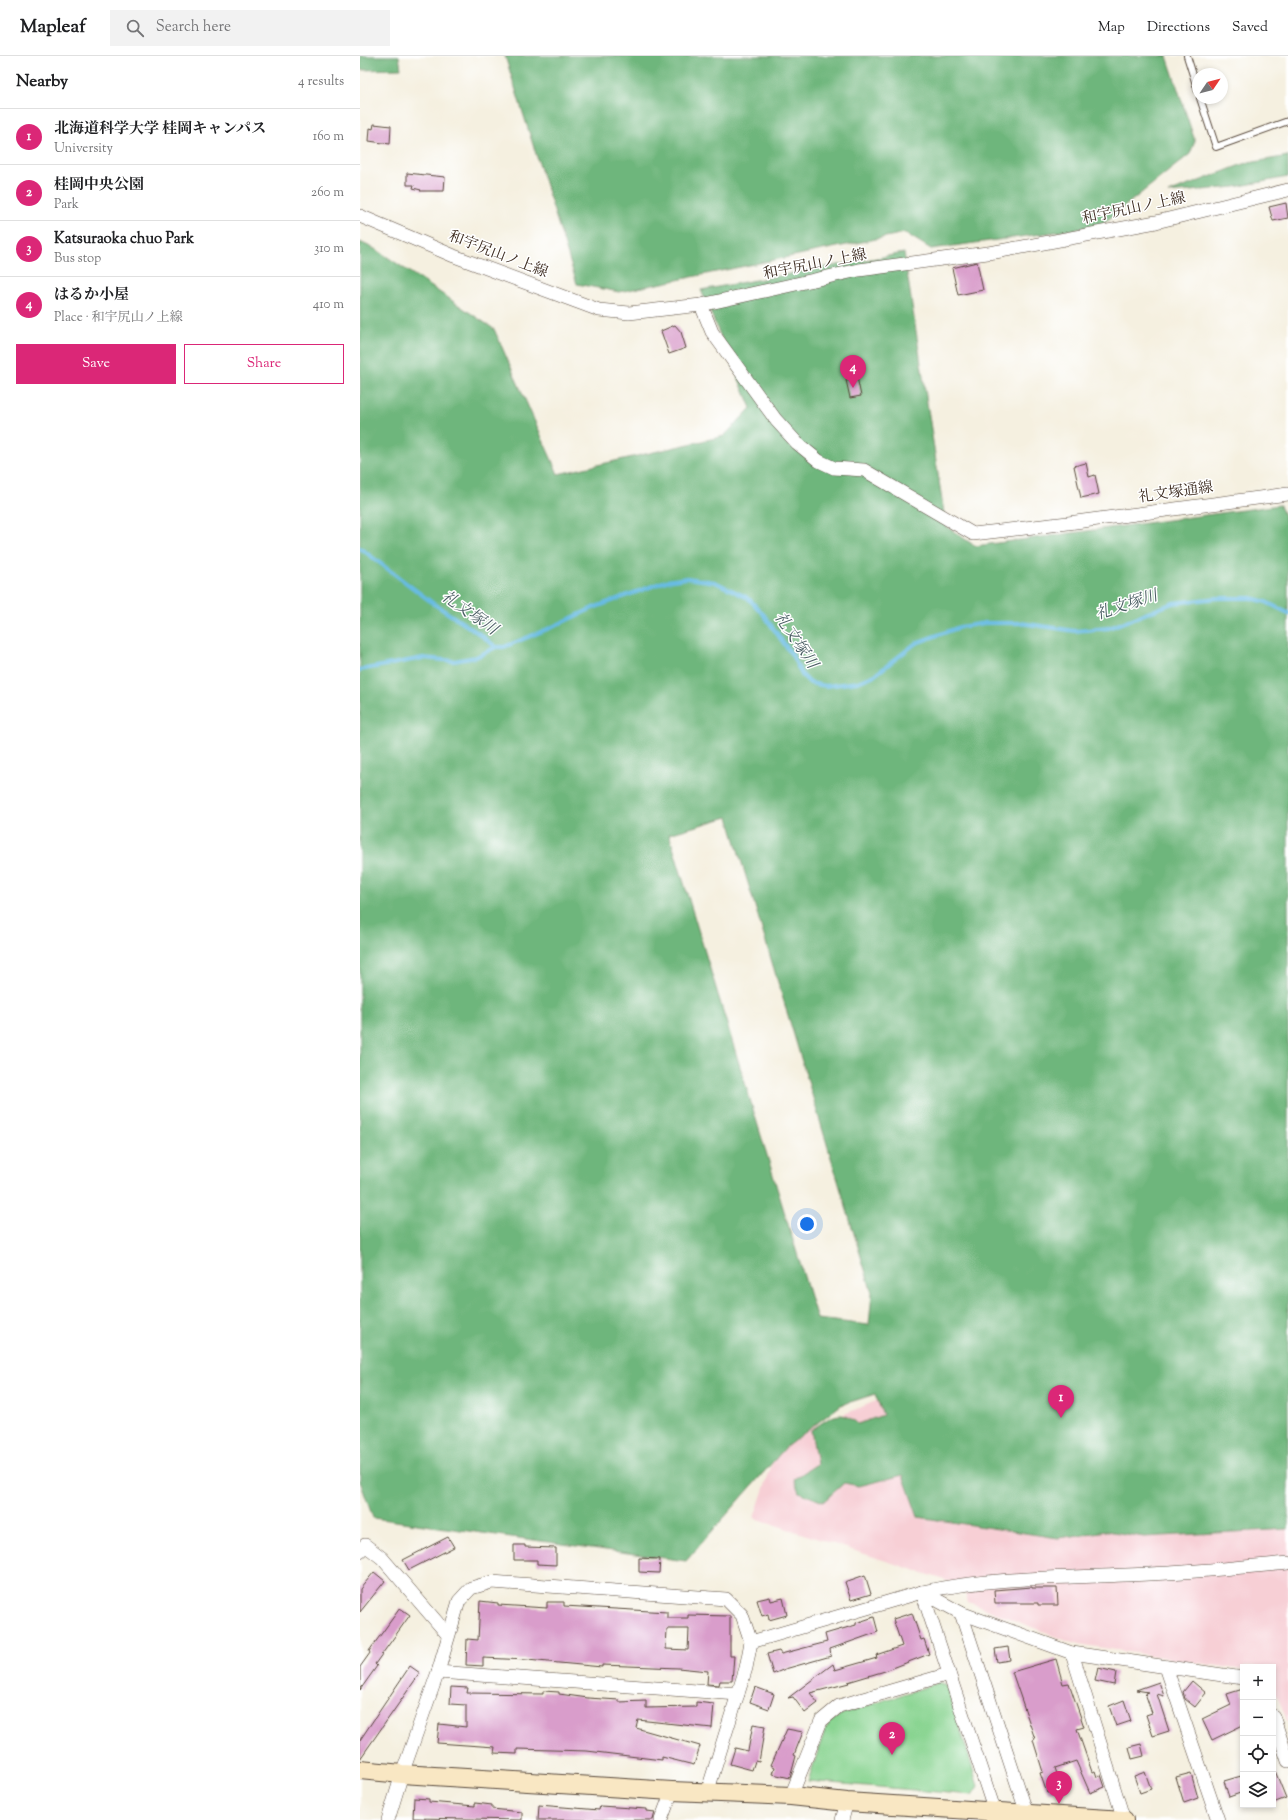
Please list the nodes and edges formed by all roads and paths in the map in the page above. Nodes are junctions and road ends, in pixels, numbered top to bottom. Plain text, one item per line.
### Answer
1 (1187, 56) edge
2 (1192, 72) edge
3 (1202, 104) edge
4 (1288, 121) edge
5 (1288, 190) edge
6 (360, 216) edge
7 (701, 305) junction
8 (1288, 494) edge
9 (360, 1551) edge
10 (1288, 1563) edge
11 (922, 1592) junction
12 (961, 1613) junction
13 (448, 1635) junction
14 (751, 1642) junction
15 (1072, 1653) junction
16 (1166, 1667) junction
17 (438, 1672) junction
18 (949, 1674) junction
19 (1240, 1678) edge
20 (738, 1694) junction
21 (1276, 1725) edge
22 (1288, 1761) edge
23 (360, 1770) edge
24 (402, 1774) junction
25 (672, 1791) junction
26 (708, 1793) junction
27 (792, 1796) junction
28 (847, 1802) junction
29 (996, 1815) edge
30 (1028, 1817) edge
31 (388, 1820) edge
32 (661, 1820) edge
33 (842, 1820) edge
34 (1124, 1820) edge
35 (1218, 1820) edge

1 - 2 lane
3 - 4 lane
5 - 7 street, 和宇尻山ノ上線
6 - 7 street, 和宇尻山ノ上線
7 - 8 street, 礼文塚通線
9 - 13 street
10 - 11 street
11 - 12 street
11 - 14 street
11 - 18 street
12 - 15 street
12 - 30 street
13 - 14 street
13 - 17 street
14 - 20 street
15 - 16 street
15 - 34 street
16 - 19 street
16 - 35 street
17 - 20 street
17 - 24 street
18 - 27 street
18 - 29 street
20 - 26 street
21 - 22 street
23 - 24 street
24 - 25 street
24 - 31 street
25 - 26 street
25 - 32 street
26 - 27 street
27 - 28 street
28 - 29 street
28 - 33 street
29 - 30 street
30 - 34 street

